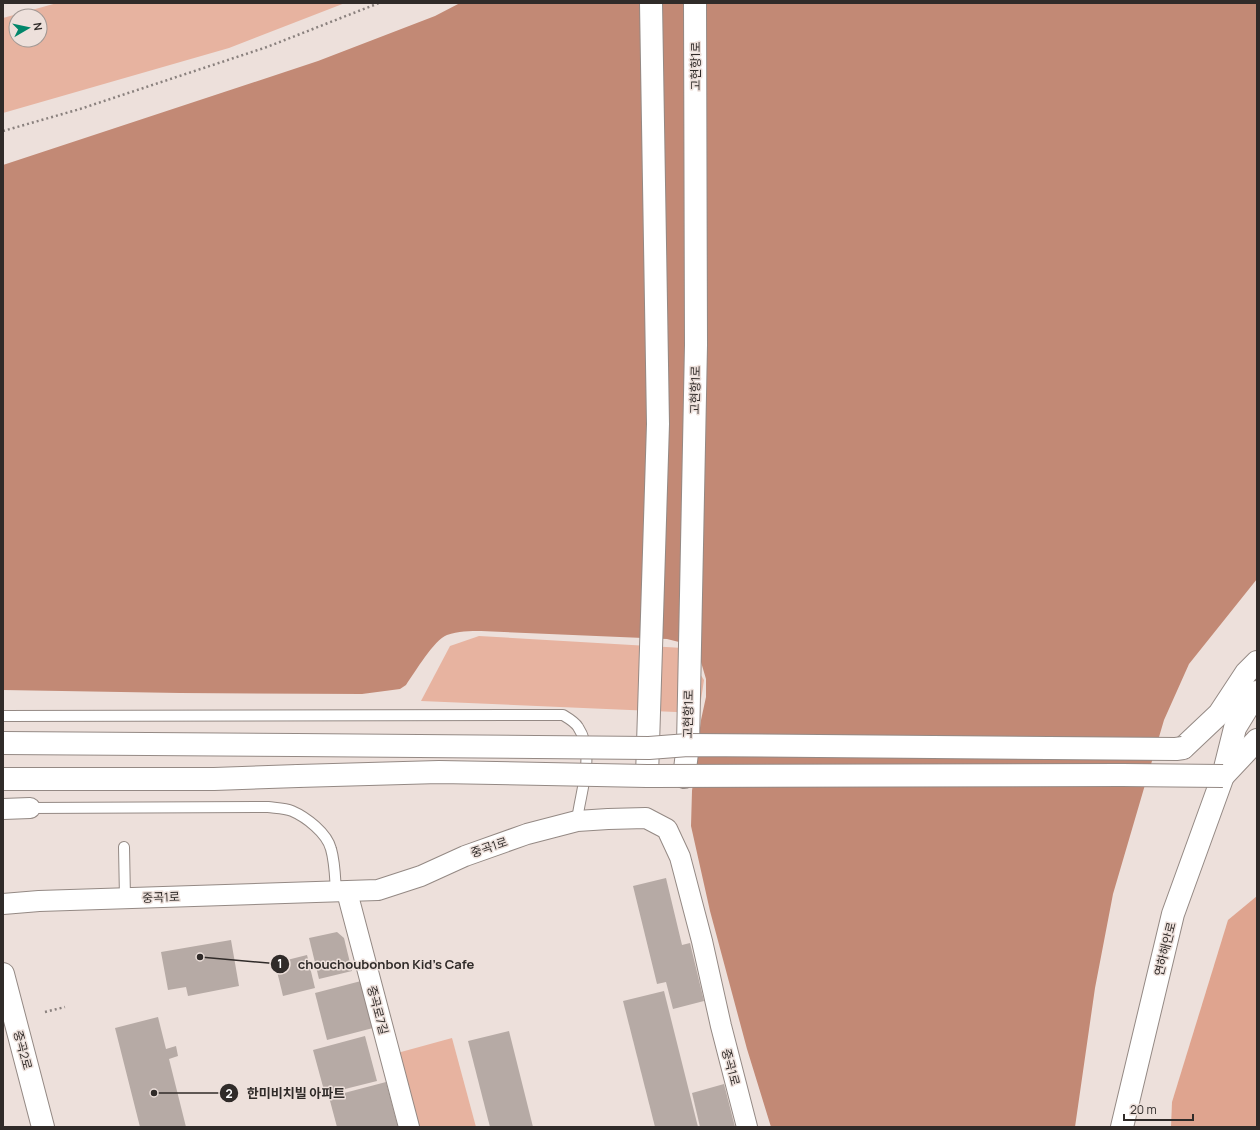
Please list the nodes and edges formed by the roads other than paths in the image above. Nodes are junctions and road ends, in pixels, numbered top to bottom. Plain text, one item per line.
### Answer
1 (651, 3) edge
2 (695, 3) edge
3 (1257, 662) edge
4 (1257, 692) edge
5 (3, 716) edge
6 (1257, 740) edge
7 (3, 743) edge
8 (688, 745) junction
9 (649, 748) junction
10 (647, 776) junction
11 (1223, 776) junction
12 (684, 777) junction
13 (3, 779) edge
14 (30, 808) joint
15 (3, 809) edge
16 (578, 822) junction
17 (124, 847) dead end
18 (342, 892) junction
19 (125, 898) junction
20 (3, 904) edge
21 (3, 974) edge
22 (43, 1127) edge
23 (409, 1127) edge
24 (747, 1127) edge
25 (1122, 1127) edge

1 - 9 street
2 - 8 street, 고현항1로
3 - 8 street, bridge
4 - 11 street, 연하해안로
5 - 16 lane
6 - 11 street, 연하해안로
7 - 9 street, bridge
8 - 9 street, bridge
8 - 12 street, 고현항1로
9 - 10 street
10 - 12 street, bridge
10 - 13 street, bridge
11 - 12 street, bridge
11 - 25 street, 연하해안로
14 - 15 street
14 - 18 lane
16 - 18 street, 중곡1로
16 - 24 street, 중곡1로
17 - 19 lane
18 - 19 street, 중곡1로
18 - 23 street, 중곡로7길
19 - 20 street, 중곡1로
21 - 22 street, 중곡2로

